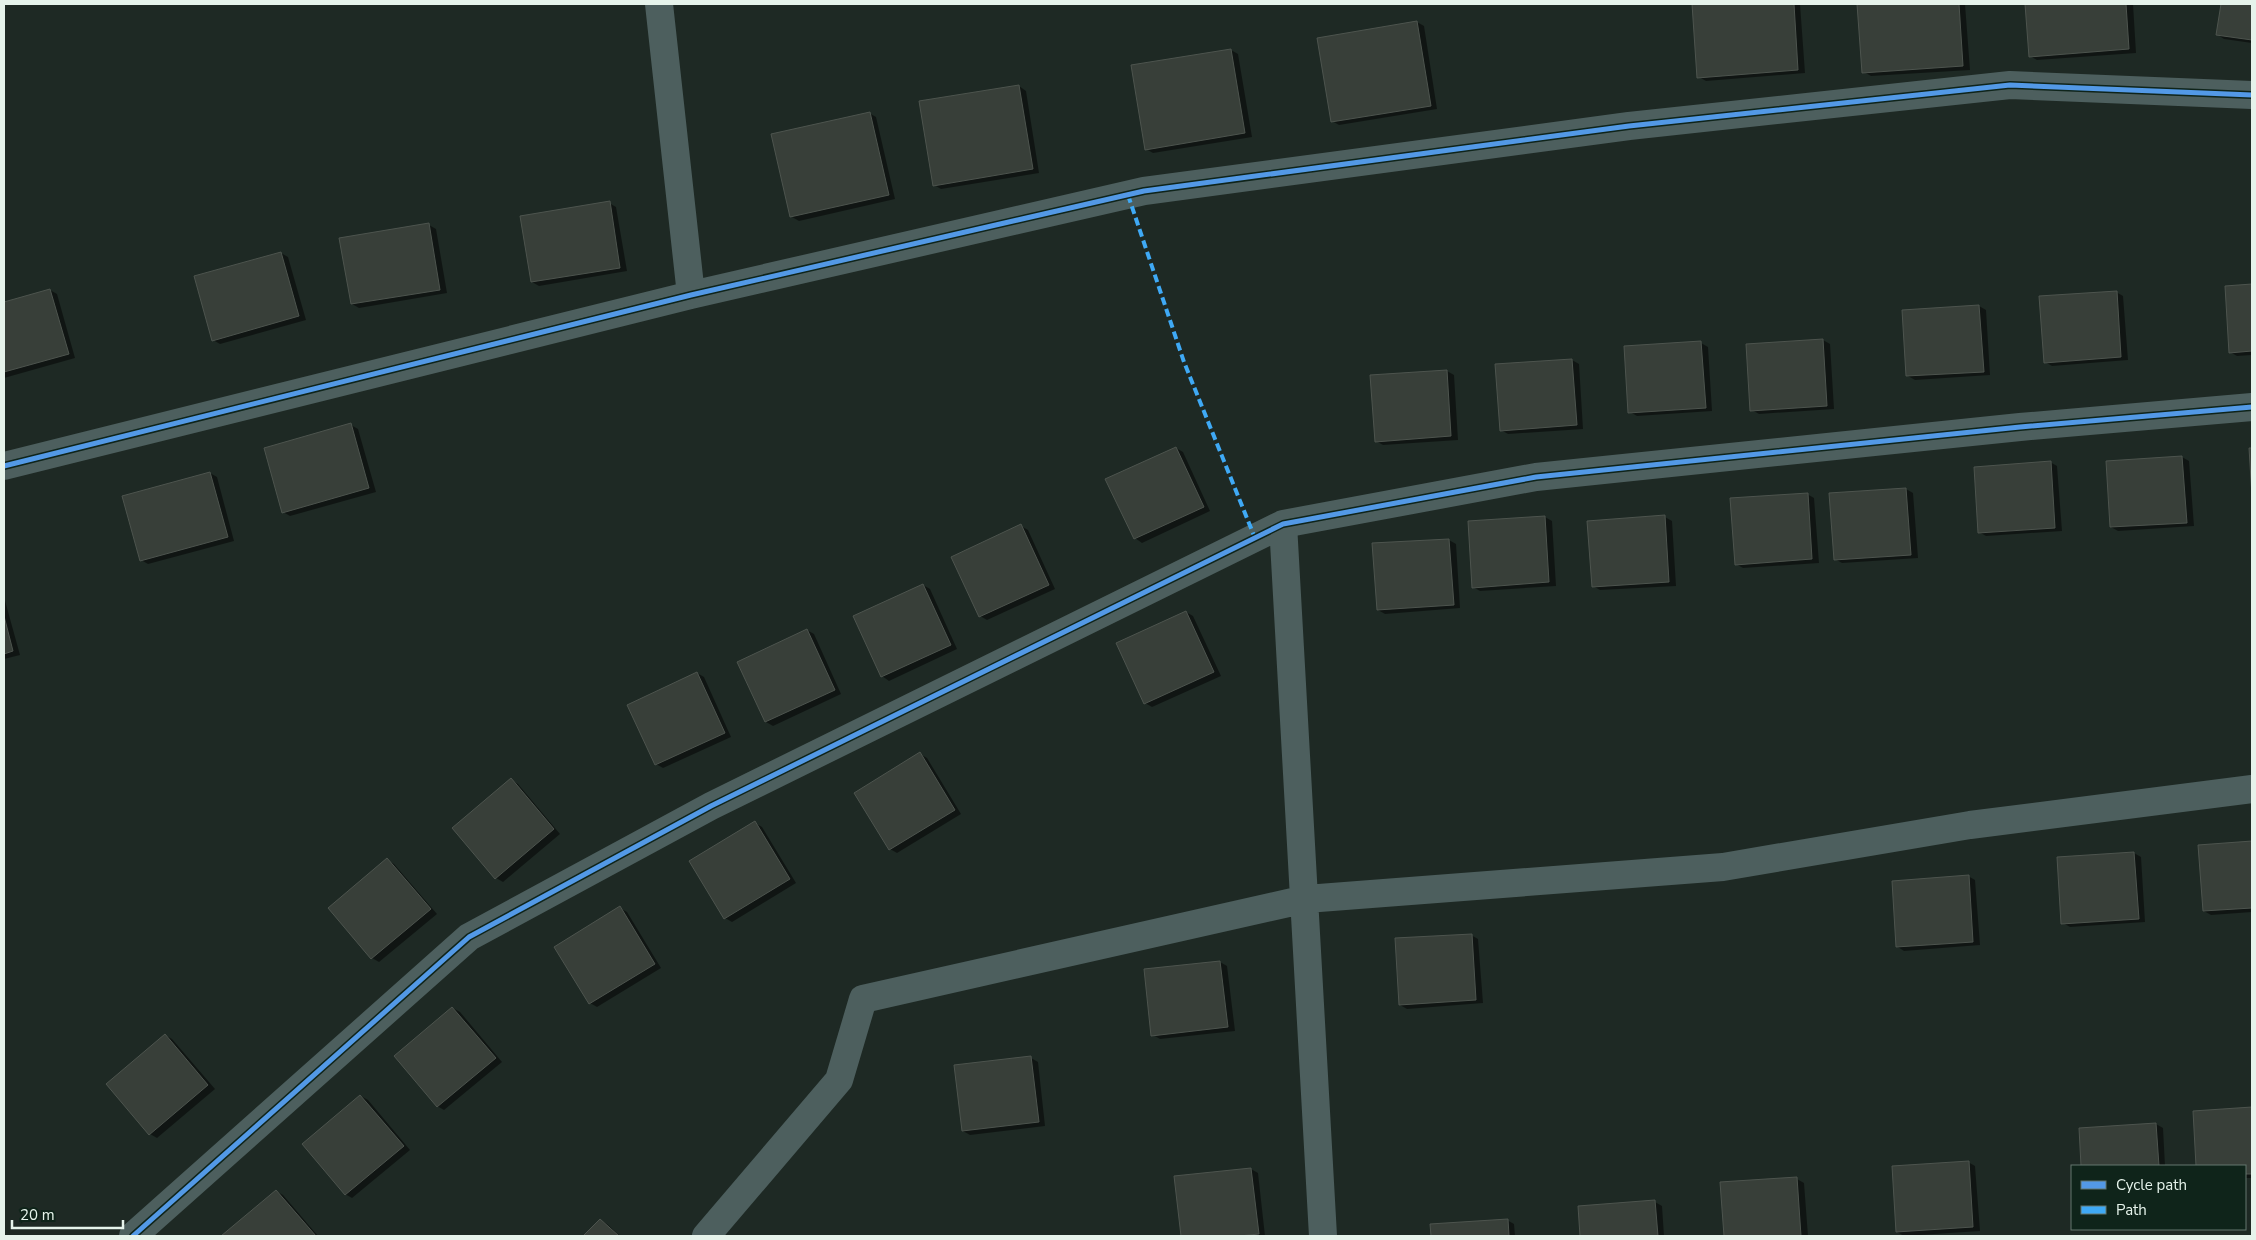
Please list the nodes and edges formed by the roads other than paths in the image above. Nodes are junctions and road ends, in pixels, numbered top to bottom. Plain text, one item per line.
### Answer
1 (659, 4) edge
2 (2252, 95) edge
3 (691, 295) junction
4 (2252, 407) edge
5 (4, 466) edge
6 (1283, 524) junction
7 (2252, 789) edge
8 (1306, 900) junction
9 (133, 1236) edge
10 (706, 1236) edge
11 (1323, 1236) edge

1 - 3 street
2 - 3 street
3 - 5 street
4 - 6 street
6 - 8 street
6 - 9 street
7 - 8 street
8 - 10 street
8 - 11 street

